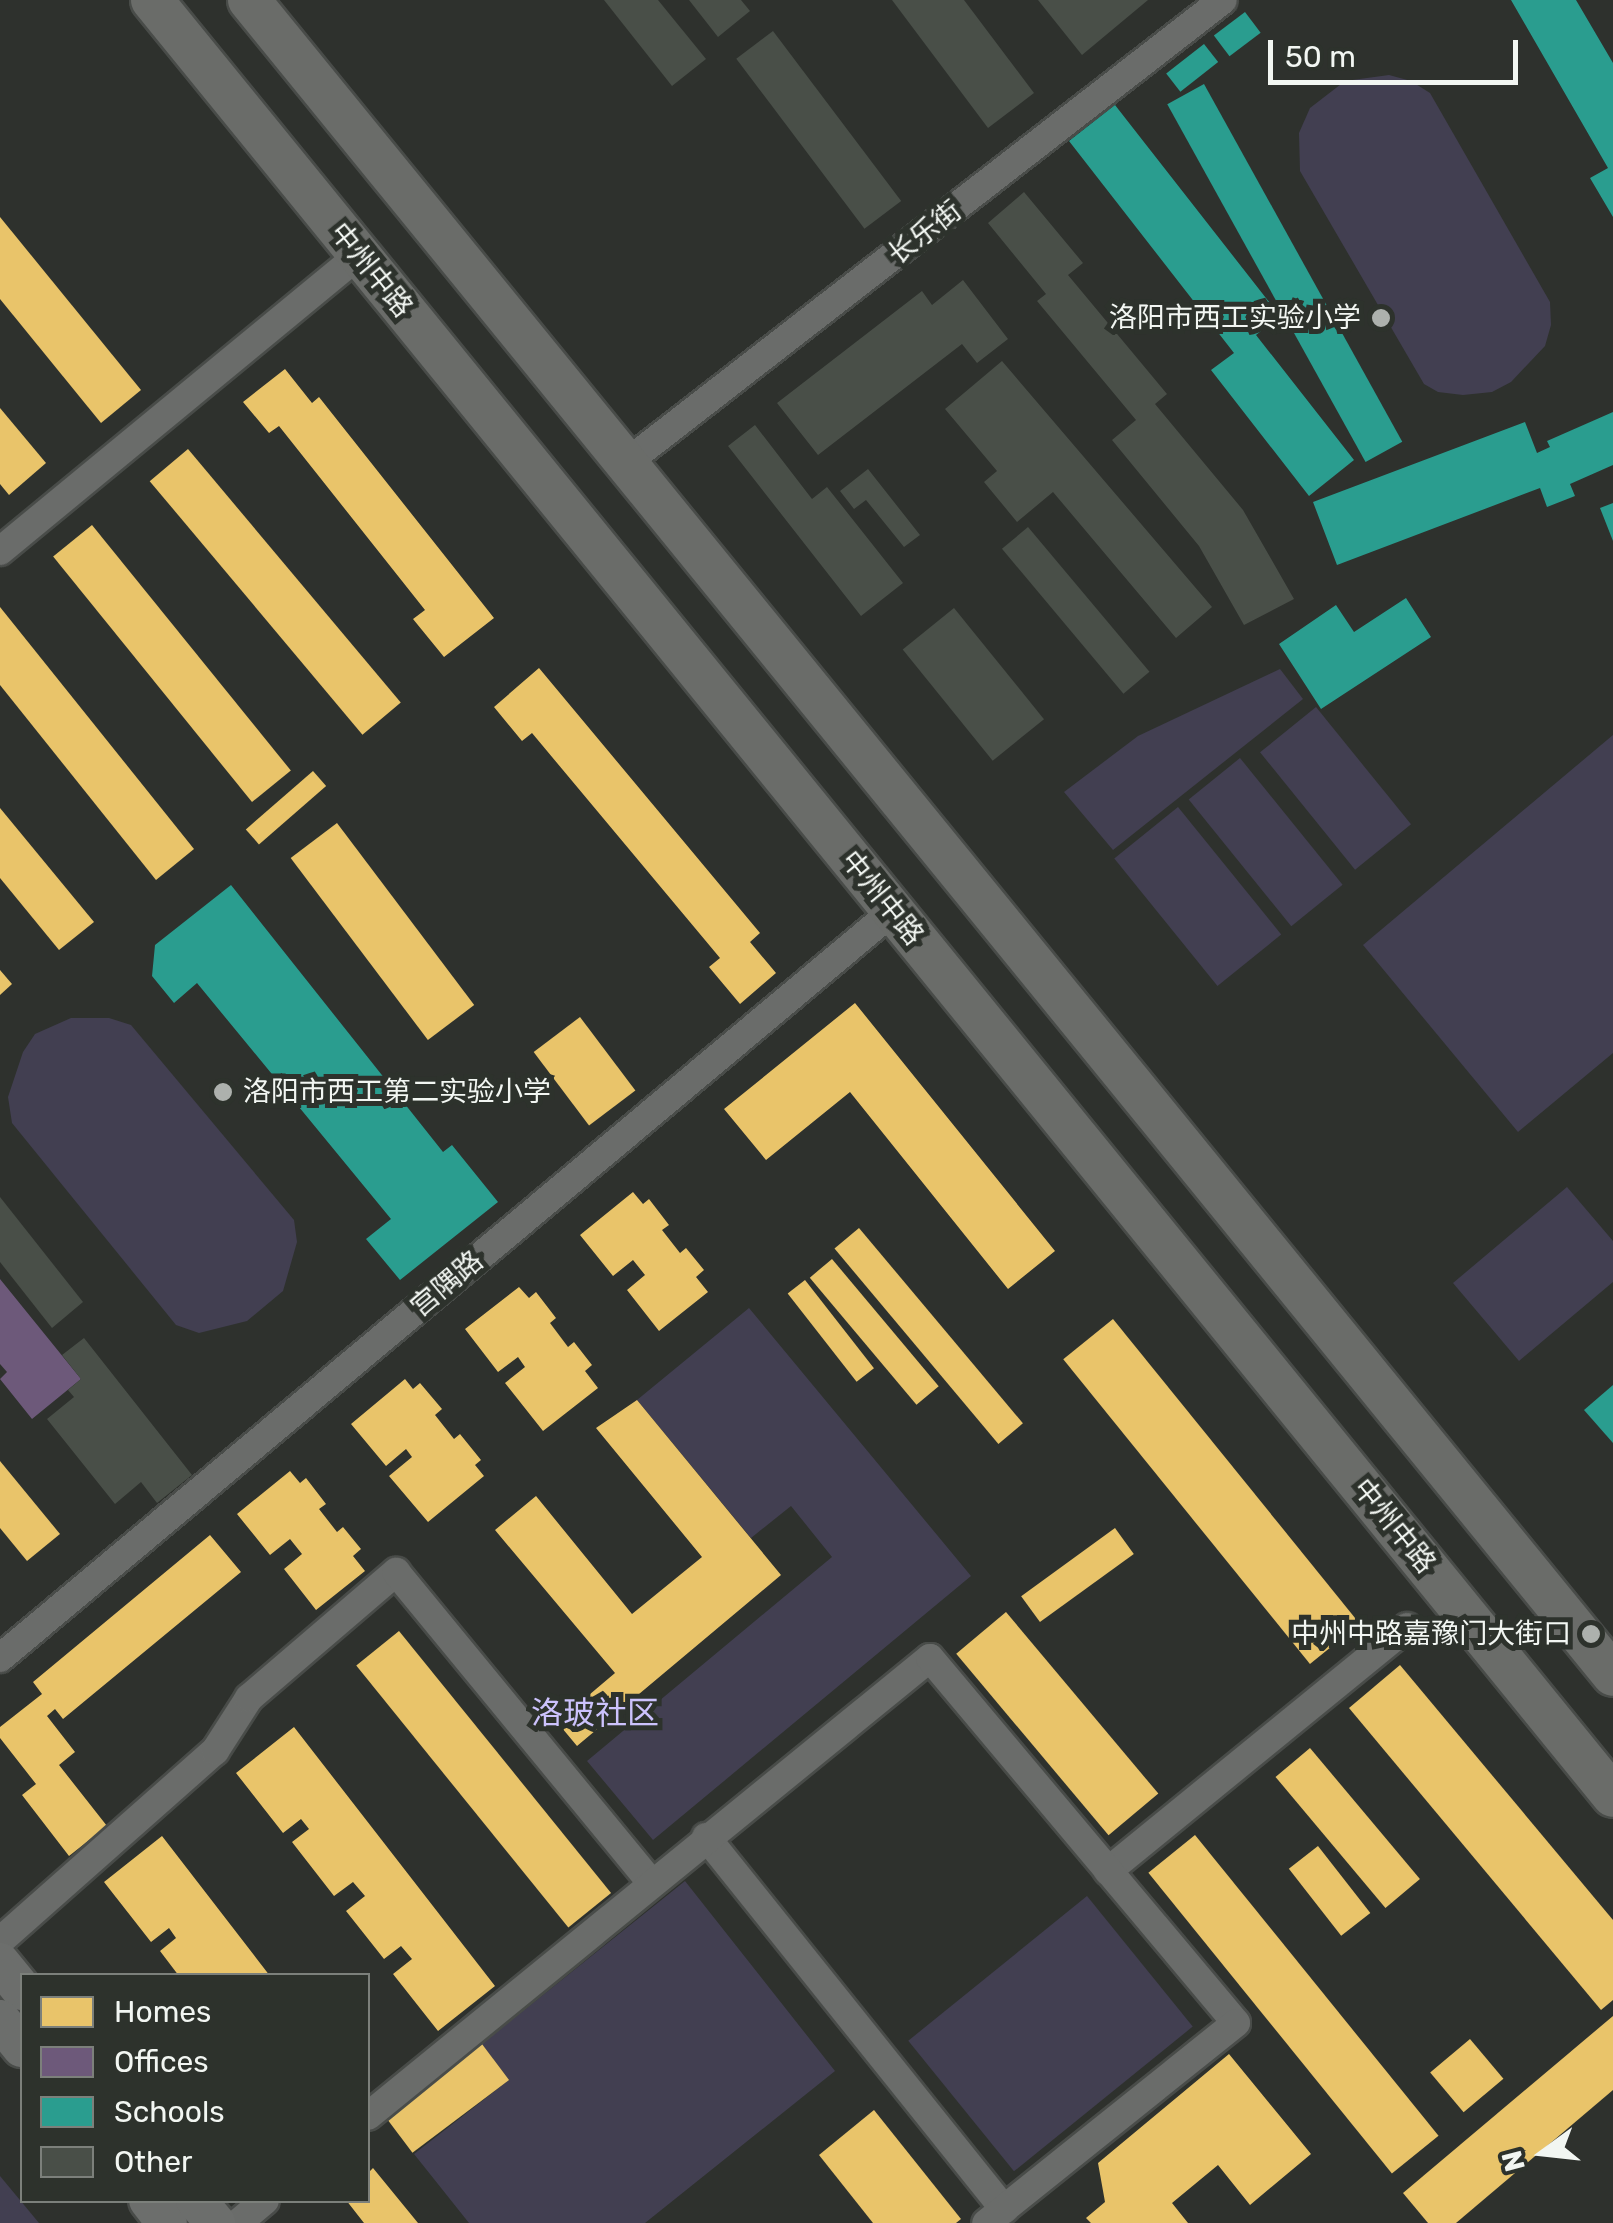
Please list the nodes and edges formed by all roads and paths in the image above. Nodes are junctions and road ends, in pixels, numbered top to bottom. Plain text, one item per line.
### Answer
1 (152, 0) edge
2 (249, 0) edge
3 (1223, 0) edge
4 (359, 254) junction
5 (626, 463) junction
6 (0, 551) edge
7 (893, 911) junction
8 (1407, 1628) dead end
9 (0, 1658) edge
10 (1613, 1675) edge
11 (1613, 1796) edge
12 (706, 1837) junction
13 (1108, 1870) junction
14 (651, 1882) junction
15 (0, 1942) edge
16 (0, 1963) edge
17 (20, 1988) edge
18 (0, 2020) edge
19 (20, 2045) edge
20 (370, 2114) edge
21 (151, 2203) edge
22 (198, 2203) edge
23 (261, 2203) edge
24 (995, 2216) edge
25 (167, 2223) edge
26 (215, 2223) edge
27 (238, 2223) edge

1 - 4 main road, 中州中路
2 - 5 main road
3 - 5 street, 长乐街
4 - 6 street
4 - 7 main road, 中州中路
5 - 10 main road
7 - 9 street, 宫隅路
7 - 11 main road, 中州中路
8 - 13 street
12 - 13 street
12 - 14 street
12 - 24 street
13 - 24 street
14 - 15 street
14 - 20 street
16 - 17 main road
18 - 19 main road
21 - 25 main road
22 - 26 main road
23 - 27 street

